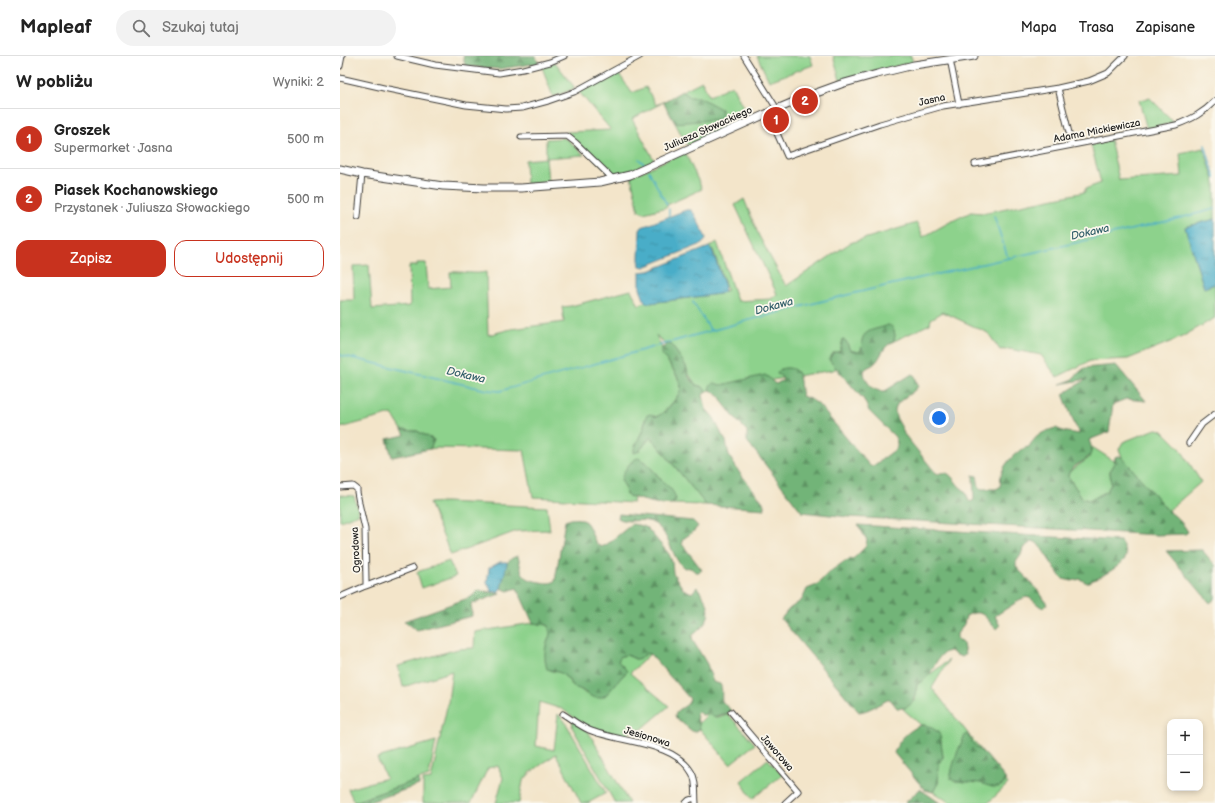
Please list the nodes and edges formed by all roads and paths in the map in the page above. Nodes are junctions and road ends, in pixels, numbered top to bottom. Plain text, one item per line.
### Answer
1 (342, 56) edge
2 (398, 56) edge
3 (564, 56) edge
4 (640, 56) edge
5 (744, 56) edge
6 (974, 56) edge
7 (1125, 56) edge
8 (950, 59) junction
9 (340, 66) edge
10 (340, 78) edge
11 (1058, 88) junction
12 (1215, 101) edge
13 (959, 104) junction
14 (776, 109) junction
15 (768, 113) junction
16 (522, 138) dead end
17 (1072, 145) junction
18 (975, 164) dead end
19 (340, 169) edge
20 (362, 174) junction
21 (613, 179) junction
22 (358, 217) dead end
23 (1215, 414) edge
24 (1189, 443) dead end
25 (340, 487) edge
26 (413, 568) dead end
27 (366, 586) junction
28 (340, 597) edge
29 (730, 712) dead end
30 (563, 714) dead end
31 (696, 800) edge
32 (686, 803) edge
33 (785, 803) edge

1 - 9 street
2 - 3 street
4 - 10 street
5 - 14 street
6 - 8 street, Juliusza Słowackiego
7 - 11 street, Jasna
8 - 13 street
8 - 14 street, Juliusza Słowackiego
11 - 13 street, Jasna
11 - 17 street
12 - 17 street, Adama Mickiewicza
13 - 15 street, Jasna
14 - 15 street, Juliusza Słowackiego
15 - 21 street, Juliusza Słowackiego
16 - 21 street
17 - 18 street, Adama Mickiewicza
19 - 20 street, Juliusza Słowackiego
20 - 21 street, Juliusza Słowackiego
20 - 22 street
23 - 24 street
25 - 27 street, Ogrodowa
26 - 27 street
27 - 28 street, Ogrodowa
29 - 33 street, Jaworowa
30 - 31 street, Jesionowa
31 - 32 street

